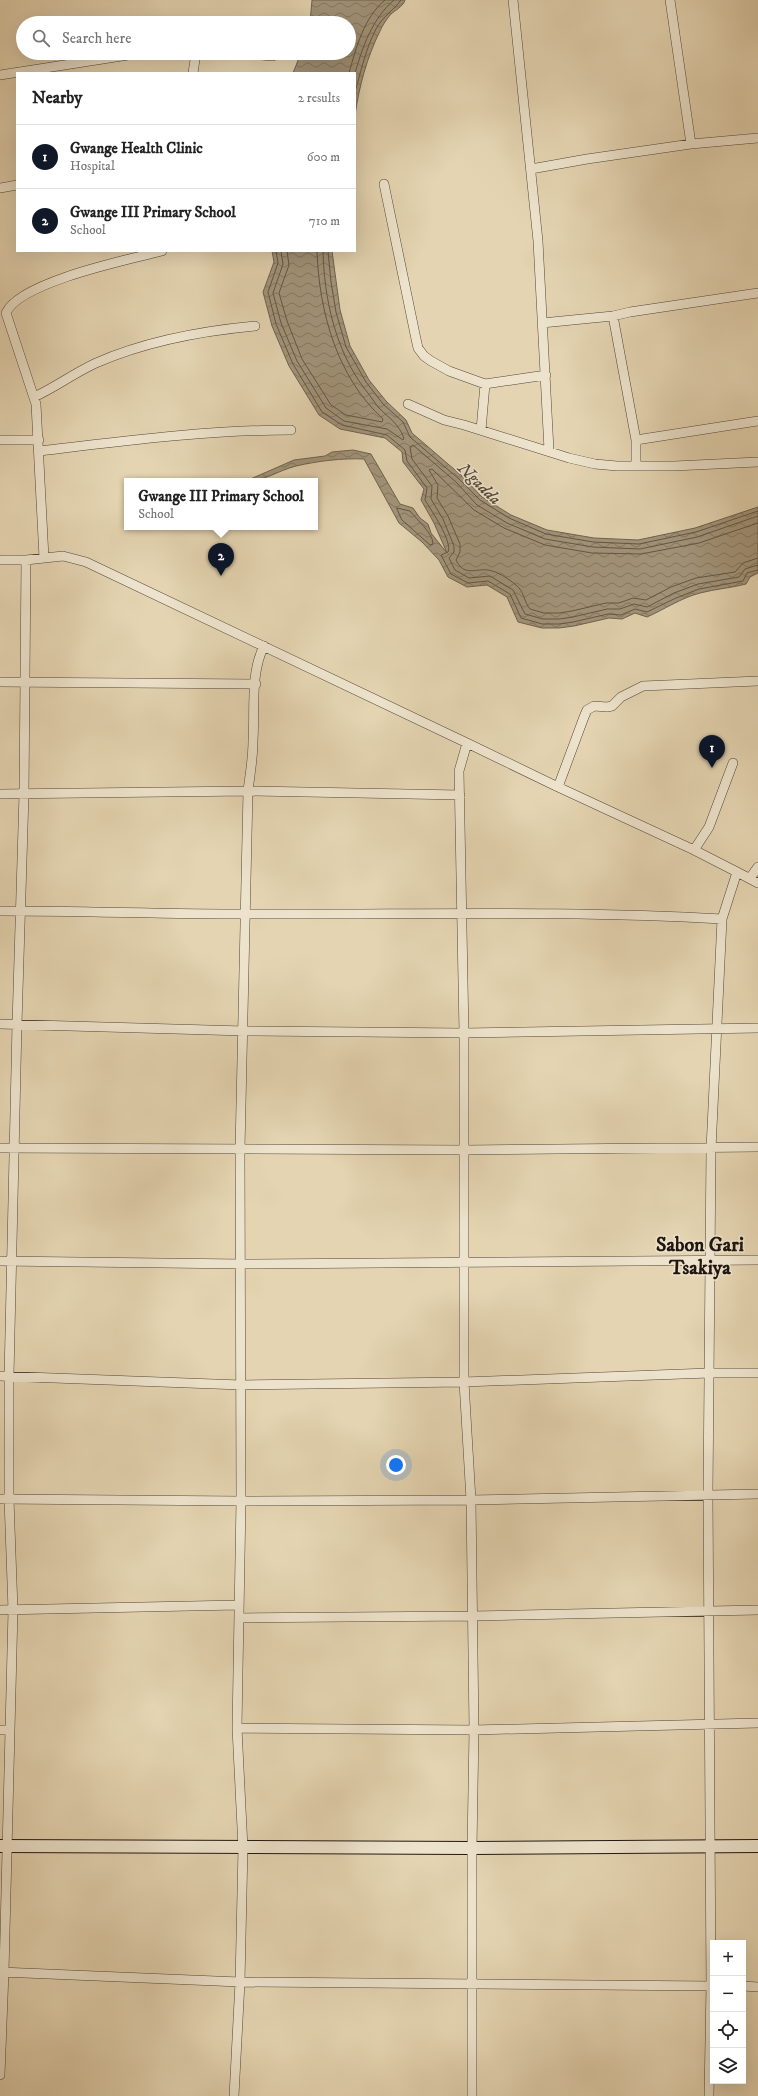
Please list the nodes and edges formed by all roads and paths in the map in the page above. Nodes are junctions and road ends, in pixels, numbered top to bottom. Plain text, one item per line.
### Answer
1 (513, 0) edge
2 (670, 0) edge
3 (96, 60) edge
4 (195, 60) edge
5 (19, 72) edge
6 (193, 72) edge
7 (16, 73) edge
8 (0, 75) edge
9 (758, 138) edge
10 (691, 144) junction
11 (531, 169) junction
12 (384, 184) dead end
13 (16, 185) edge
14 (0, 188) edge
15 (158, 252) edge
16 (758, 292) edge
17 (613, 316) junction
18 (5, 322) edge
19 (542, 323) junction
20 (255, 326) dead end
21 (546, 375) junction
22 (485, 384) junction
23 (34, 397) junction
24 (408, 404) dead end
25 (758, 421) edge
26 (291, 430) dead end
27 (481, 430) junction
28 (0, 440) edge
29 (39, 440) junction
30 (636, 440) junction
31 (549, 450) junction
32 (40, 451) junction
33 (758, 462) edge
34 (636, 466) junction
35 (44, 558) junction
36 (0, 560) edge
37 (26, 560) junction
38 (264, 646) junction
39 (758, 681) edge
40 (0, 682) edge
41 (24, 682) junction
42 (256, 684) junction
43 (467, 743) junction
44 (733, 763) dead end
45 (558, 787) junction
46 (248, 791) junction
47 (0, 794) edge
48 (24, 794) junction
49 (460, 795) junction
50 (694, 850) junction
51 (758, 867) edge
52 (737, 872) junction
53 (754, 880) edge
54 (0, 911) edge
55 (22, 911) junction
56 (462, 912) junction
57 (246, 914) junction
58 (722, 919) junction
59 (0, 1024) edge
60 (17, 1024) junction
61 (716, 1028) junction
62 (758, 1028) edge
63 (244, 1031) junction
64 (464, 1033) junction
65 (758, 1147) edge
66 (0, 1148) edge
67 (15, 1148) junction
68 (240, 1149) junction
69 (710, 1149) junction
70 (465, 1150) junction
71 (464, 1260) junction
72 (758, 1260) edge
73 (0, 1261) edge
74 (13, 1261) junction
75 (710, 1261) junction
76 (242, 1264) junction
77 (709, 1373) junction
78 (758, 1373) edge
79 (5, 1376) edge
80 (464, 1382) junction
81 (241, 1385) junction
82 (708, 1494) junction
83 (758, 1494) edge
84 (5, 1499) edge
85 (472, 1500) junction
86 (241, 1501) junction
87 (238, 1605) junction
88 (0, 1610) edge
89 (13, 1610) junction
90 (709, 1610) junction
91 (758, 1610) edge
92 (473, 1616) junction
93 (239, 1618) junction
94 (758, 1723) edge
95 (710, 1724) junction
96 (237, 1728) junction
97 (0, 1730) edge
98 (10, 1730) junction
99 (474, 1730) junction
100 (4, 1846) edge
101 (710, 1846) junction
102 (758, 1846) edge
103 (243, 1848) junction
104 (472, 1848) junction
105 (2, 1972) edge
106 (712, 1976) edge
107 (240, 1982) junction
108 (471, 1985) junction
109 (710, 1986) edge
110 (746, 1986) edge
111 (758, 1986) edge
112 (712, 2012) edge
113 (0, 2076) edge
114 (234, 2096) edge
115 (472, 2096) edge
116 (710, 2096) edge

1 - 11 street
2 - 10 street
3 - 5 street
4 - 6 street
7 - 8 street
9 - 10 street
10 - 11 street
11 - 19 street
12 - 22 street
13 - 14 street
15 - 18 street
16 - 17 street
17 - 19 street
17 - 30 street
18 - 23 street
19 - 21 street
20 - 23 street
21 - 22 street
21 - 31 street
22 - 27 street
23 - 29 street
24 - 27 street
25 - 30 street
26 - 32 street
27 - 31 street
28 - 29 street
29 - 32 street
30 - 34 street
31 - 34 street
32 - 35 street
33 - 34 street
35 - 37 street
35 - 38 street
36 - 37 street
37 - 41 street
38 - 42 street
38 - 43 street
39 - 45 street
40 - 41 street
41 - 42 street
41 - 48 street
42 - 46 street
43 - 45 street
43 - 49 street
44 - 50 street
45 - 50 street
46 - 48 street
46 - 49 street
46 - 57 street
47 - 48 street
48 - 55 street
49 - 56 street
50 - 52 street
51 - 53 street
52 - 53 street
52 - 58 street
54 - 55 street
55 - 57 street
55 - 60 street
56 - 57 street
56 - 58 street
56 - 64 street
57 - 63 street
58 - 61 street
59 - 60 street
60 - 63 street
60 - 67 street
61 - 62 street
61 - 64 street
61 - 69 street
63 - 64 street
63 - 68 street
64 - 70 street
65 - 69 street
66 - 67 street
67 - 68 street
67 - 74 street
68 - 70 street
68 - 76 street
69 - 70 street
69 - 75 street
70 - 71 street
71 - 75 street
71 - 76 street
71 - 80 street
72 - 75 street
73 - 74 street
74 - 76 street
74 - 79 street
75 - 77 street
76 - 81 street
77 - 78 street
77 - 80 street
77 - 82 street
79 - 81 street
79 - 84 street
80 - 81 street
80 - 85 street
81 - 86 street
82 - 83 street
82 - 85 street
82 - 90 street
84 - 86 street
84 - 89 street
85 - 86 street
85 - 92 street
86 - 87 street
87 - 89 street
87 - 93 street
88 - 89 street
89 - 98 street
90 - 91 street
90 - 92 street
90 - 95 street
92 - 93 street
92 - 99 street
93 - 96 street
94 - 95 street
95 - 99 street
95 - 101 street
96 - 99 street
96 - 103 street
97 - 98 street
98 - 100 street
99 - 104 street
100 - 103 main road
100 - 105 street
101 - 102 main road
101 - 104 main road
101 - 106 street
103 - 104 main road
103 - 107 street
104 - 108 street
105 - 107 street
105 - 113 street
107 - 108 street
107 - 114 street
108 - 109 street
108 - 115 street
110 - 111 street
112 - 116 street

